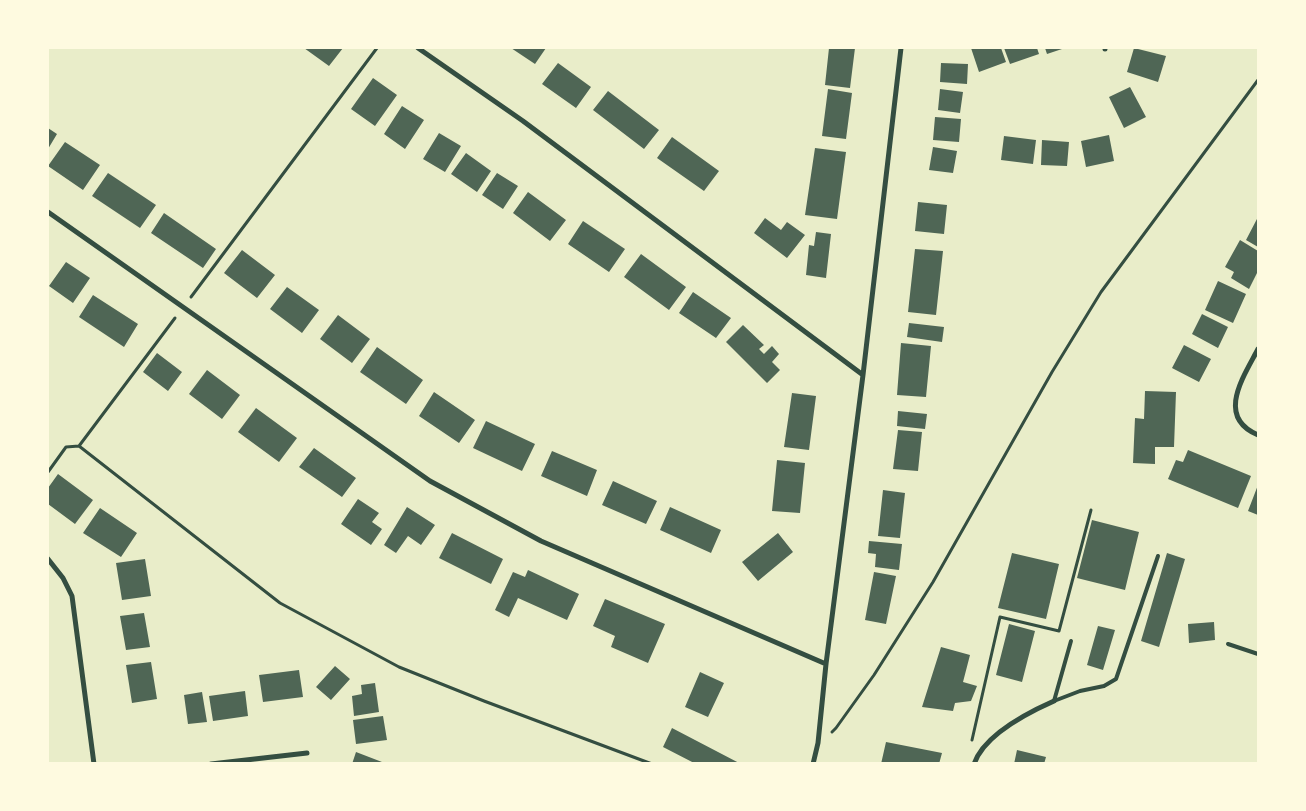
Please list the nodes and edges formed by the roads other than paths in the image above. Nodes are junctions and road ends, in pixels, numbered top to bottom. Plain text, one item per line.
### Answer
1 (418, 48) edge
2 (900, 48) edge
3 (48, 212) edge
4 (1258, 349) edge
5 (863, 376) junction
6 (1258, 435) edge
7 (1158, 556) dead end
8 (48, 559) edge
9 (1071, 641) road end
10 (1228, 644) dead end
11 (1258, 654) edge
12 (826, 664) junction
13 (1054, 701) junction
14 (307, 753) dead end
15 (94, 764) edge
16 (210, 764) edge
17 (813, 764) edge
18 (974, 764) edge

1 - 5 street
2 - 5 street
3 - 12 street
4 - 6 street
5 - 12 street
7 - 13 lane
8 - 15 street
9 - 13 lane
10 - 11 lane
12 - 17 street
13 - 18 street
14 - 16 street

